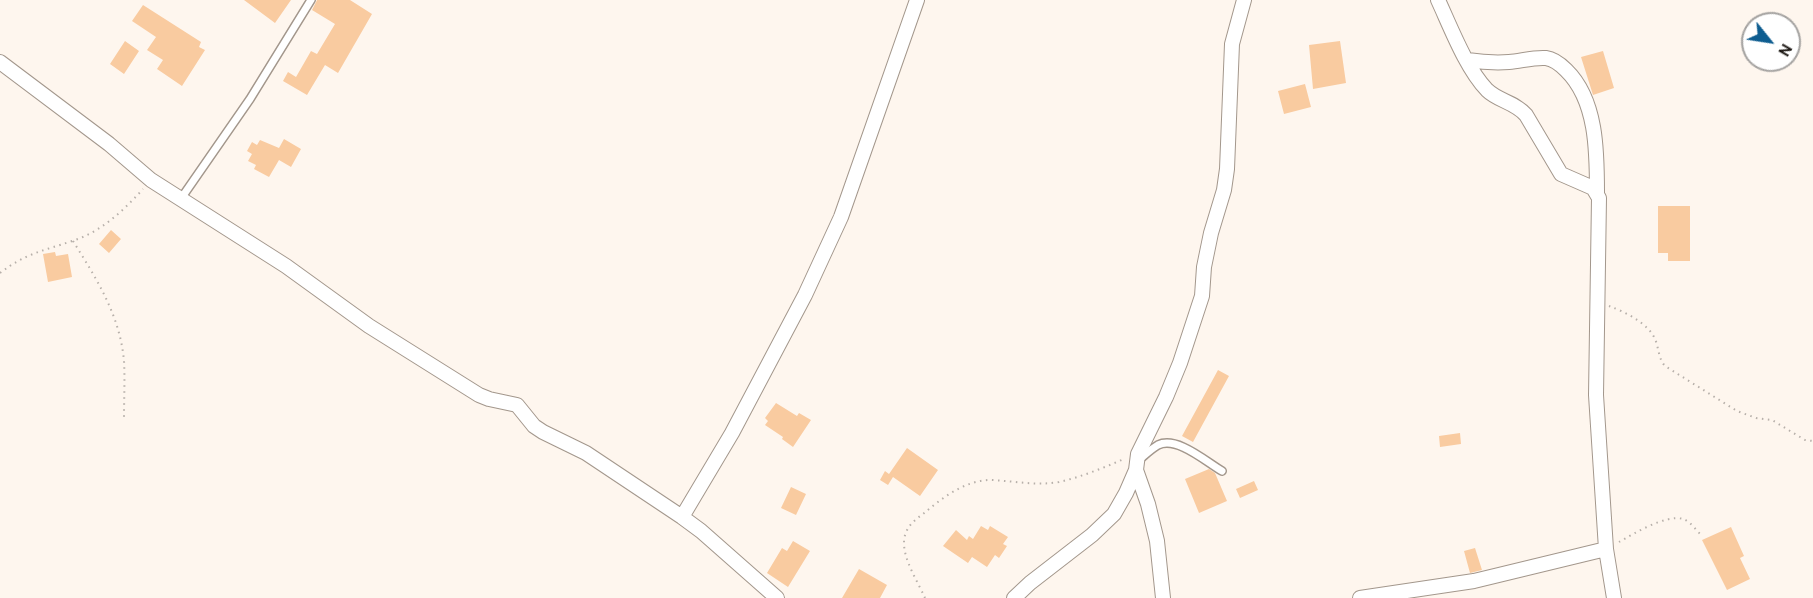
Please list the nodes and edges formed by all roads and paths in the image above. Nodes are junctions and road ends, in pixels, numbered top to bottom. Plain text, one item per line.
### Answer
1 (311, 0) edge
2 (917, 0) edge
3 (1244, 0) edge
4 (1438, 0) edge
5 (1467, 60) junction
6 (0, 62) edge
7 (151, 180) junction
8 (1597, 193) junction
9 (180, 200) junction
10 (73, 241) junction
11 (0, 273) edge
12 (1596, 303) junction
13 (124, 417) dead end
14 (1813, 441) edge
15 (1137, 462) junction
16 (1222, 471) dead end
17 (682, 517) junction
18 (1701, 535) dead end
19 (1606, 549) junction
20 (777, 598) edge
21 (925, 598) edge
22 (1014, 598) edge
23 (1163, 598) edge
24 (1360, 598) edge
25 (1614, 598) edge

1 - 9 lane
2 - 17 street
3 - 15 street
4 - 5 street
5 - 8 street
5 - 8 street
6 - 7 street
7 - 9 street
7 - 10 path
8 - 12 street
9 - 17 street
10 - 11 path
10 - 13 path
12 - 14 path
12 - 19 street
15 - 16 lane
15 - 21 path
15 - 22 street
15 - 23 street
17 - 20 street
18 - 19 path
19 - 24 street
19 - 25 street

